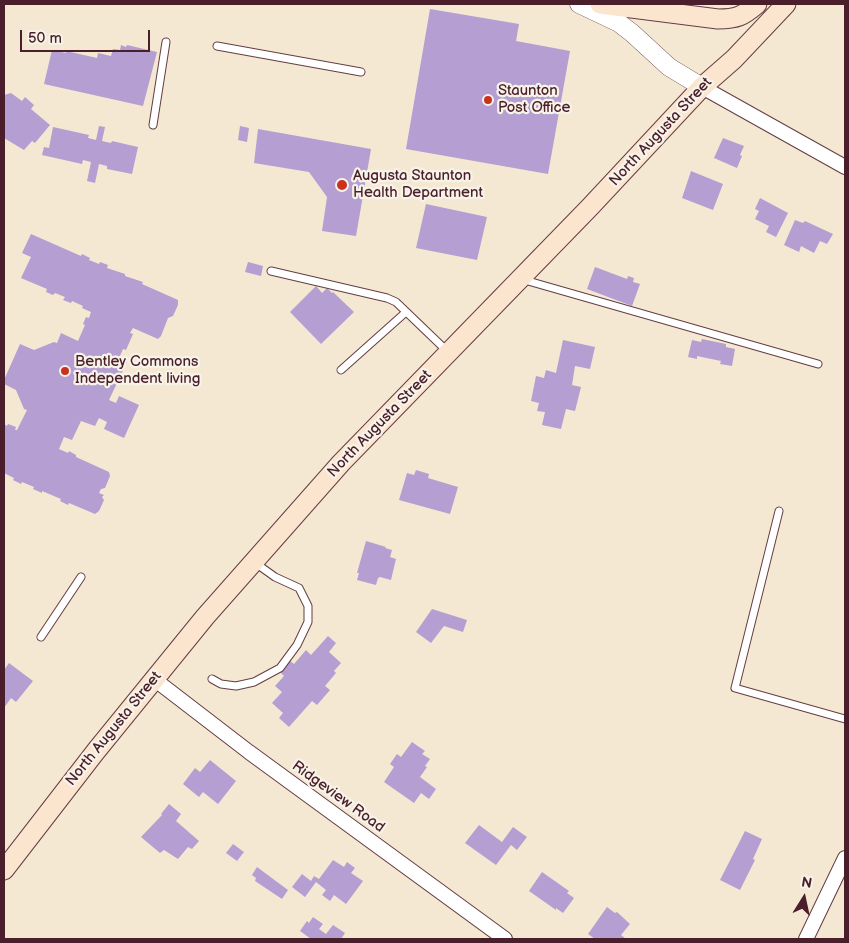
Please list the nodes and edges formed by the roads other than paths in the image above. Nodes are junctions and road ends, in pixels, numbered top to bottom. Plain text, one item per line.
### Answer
1 (579, 4) edge
2 (600, 4) edge
3 (757, 4) edge
4 (786, 4) edge
5 (166, 42) dead end
6 (217, 46) dead end
7 (361, 72) dead end
8 (702, 87) junction
9 (152, 125) dead end
10 (845, 168) edge
11 (271, 271) dead end
12 (521, 279) junction
13 (406, 312) junction
14 (449, 353) junction
15 (818, 364) dead end
16 (341, 370) dead end
17 (780, 511) dead end
18 (254, 562) junction
19 (81, 577) dead end
20 (41, 637) dead end
21 (154, 679) junction
22 (212, 679) dead end
23 (845, 719) edge
24 (845, 858) edge
25 (4, 870) edge
26 (505, 939) edge
27 (806, 939) edge

1 - 8 street
2 - 3 main road
4 - 8 main road, North Augusta Street
5 - 9 lane
6 - 7 lane
8 - 10 street
8 - 12 main road, North Augusta Street
11 - 13 lane
12 - 14 main road, North Augusta Street
12 - 15 lane
13 - 14 lane
13 - 16 lane
14 - 18 main road, North Augusta Street
17 - 23 lane
18 - 21 main road, North Augusta Street
18 - 22 lane
19 - 20 lane
21 - 25 main road, North Augusta Street
21 - 26 street, Ridgeview Road
24 - 27 street

